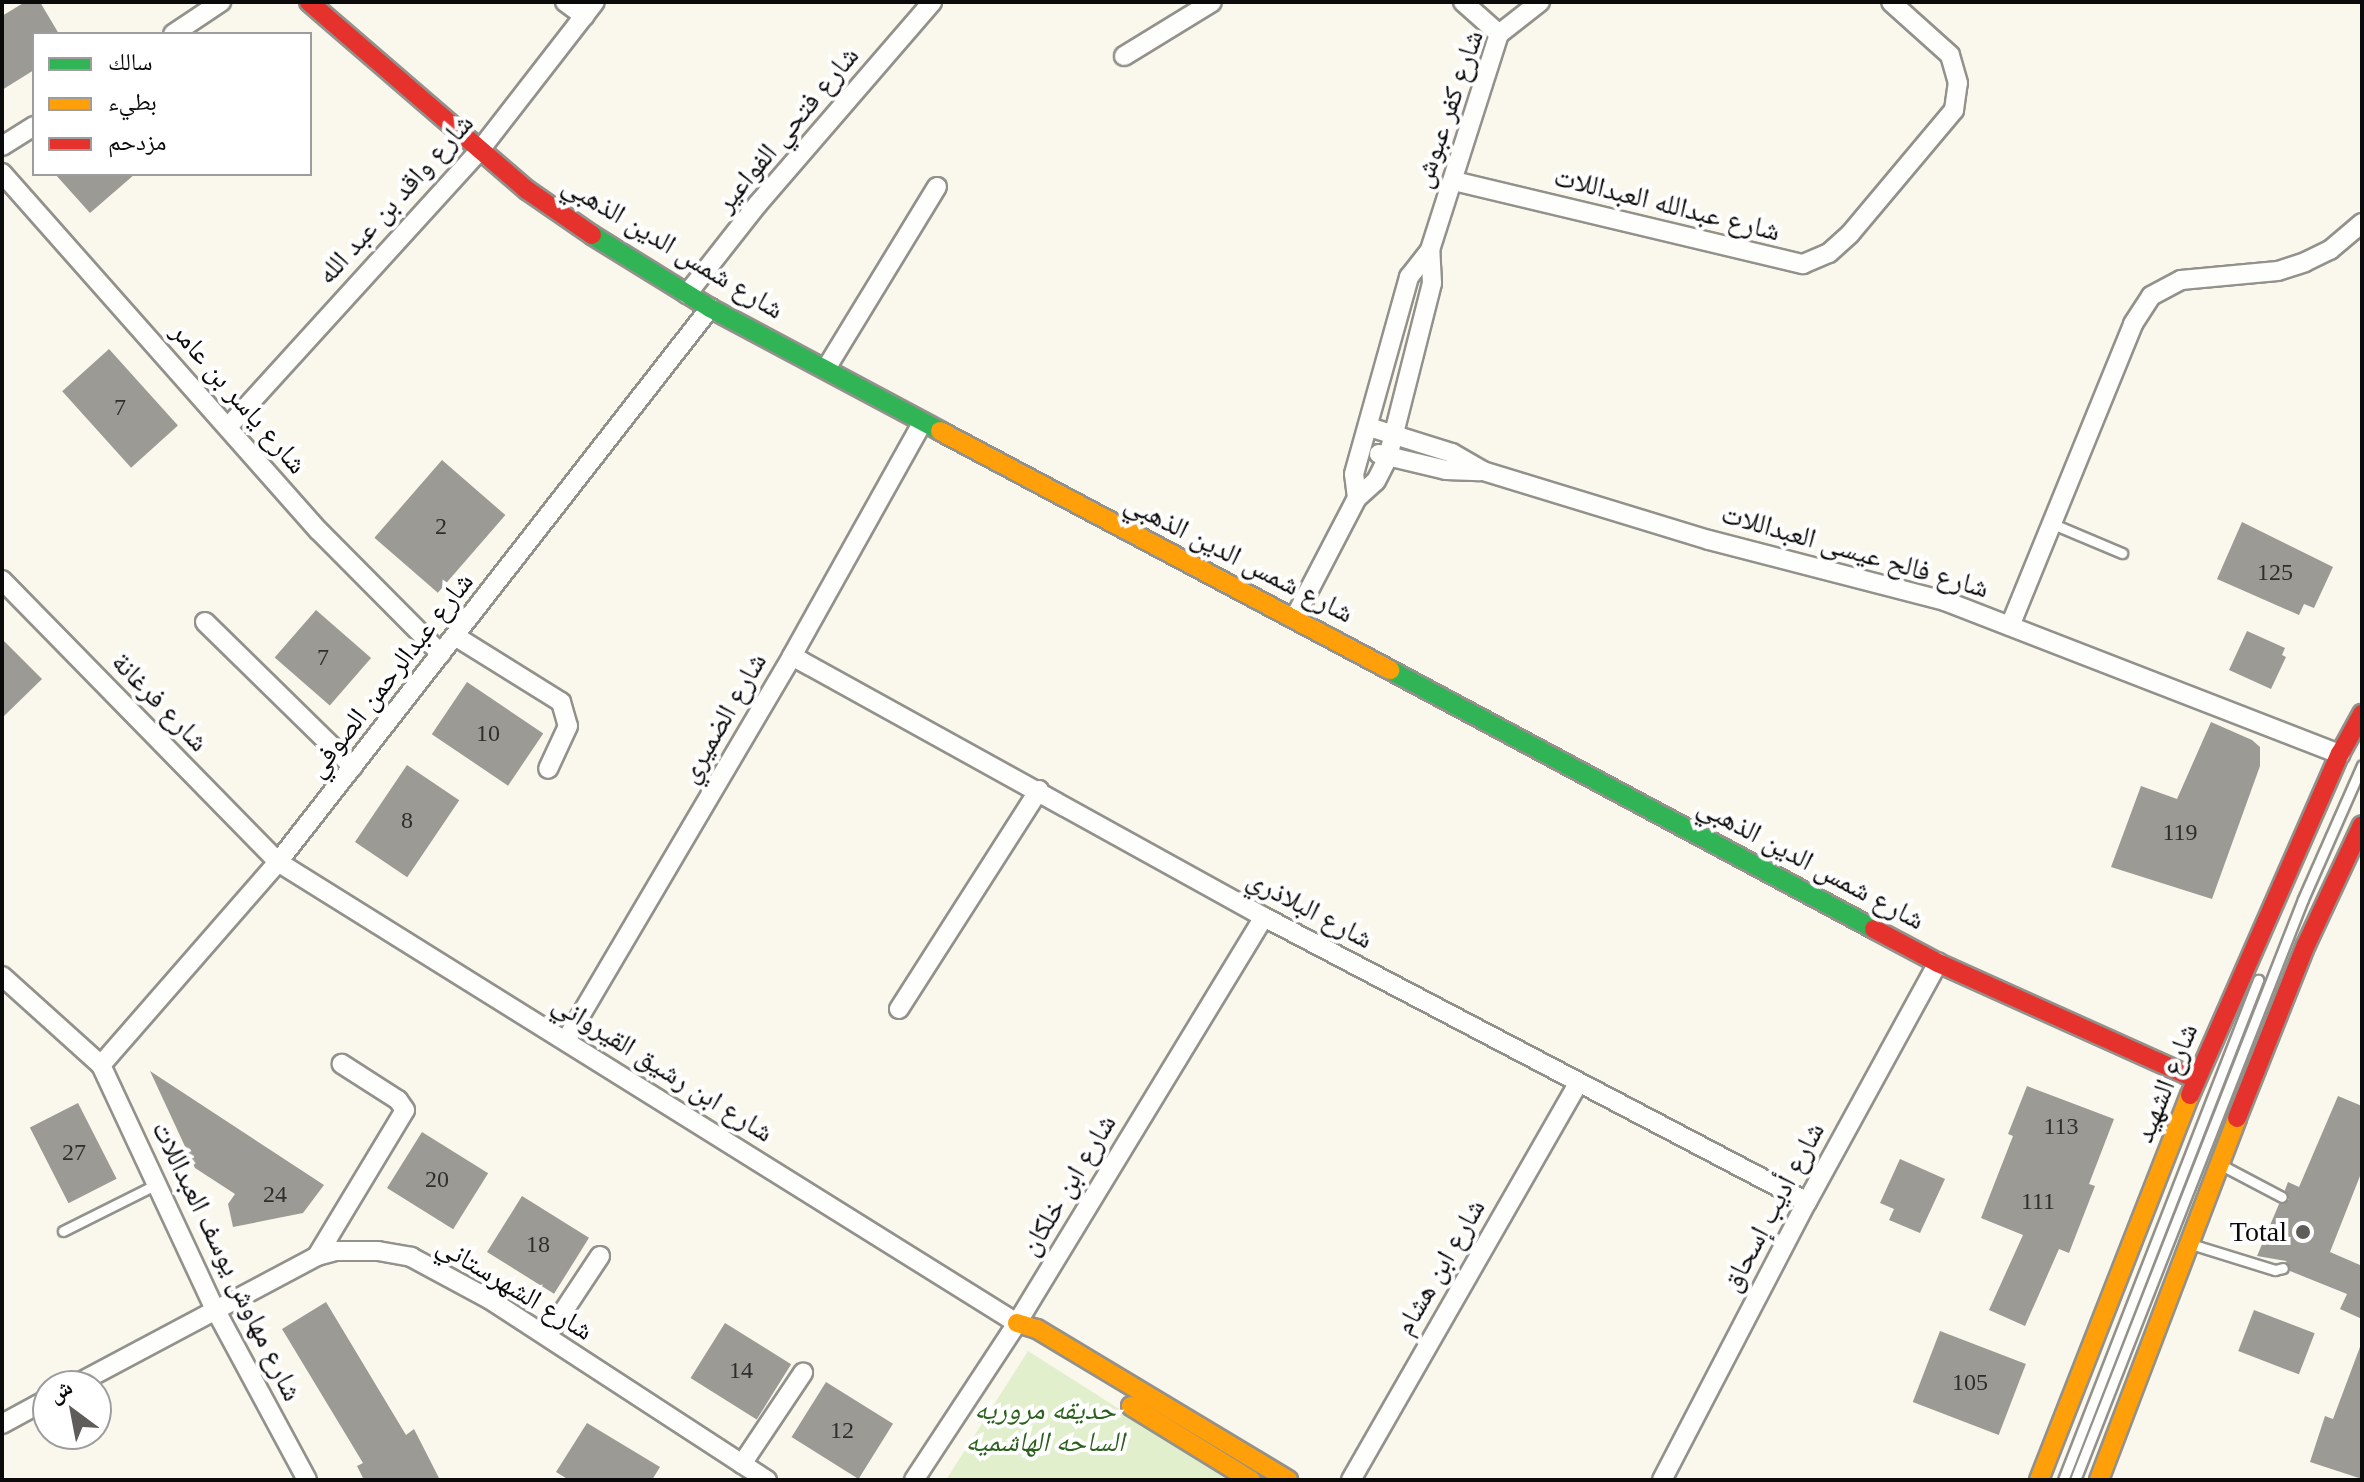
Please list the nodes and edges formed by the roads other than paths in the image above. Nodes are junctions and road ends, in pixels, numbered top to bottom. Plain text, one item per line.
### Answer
1 (221, 2) edge
2 (309, 2) edge
3 (565, 2) edge
4 (932, 2) edge
5 (1212, 2) edge
6 (1463, 2) edge
7 (1540, 2) edge
8 (1891, 2) edge
9 (590, 9) edge
10 (176, 32) edge
11 (1499, 34) junction
12 (1124, 56) dead end
13 (32, 127) edge
14 (2, 146) edge
15 (480, 150) junction
16 (2, 173) edge
17 (1454, 181) junction
18 (937, 187) dead end
19 (2362, 223) edge
20 (1430, 250) junction
21 (687, 294) junction
22 (710, 308) junction
23 (827, 367) junction
24 (923, 422) junction
25 (228, 427) junction
26 (1369, 427) junction
27 (1394, 434) junction
28 (1362, 449) junction
29 (1388, 457) junction
30 (1483, 471) junction
31 (1357, 498) junction
32 (2053, 524) junction
33 (2122, 553) dead end
34 (2, 580) edge
35 (1295, 617) junction
36 (205, 622) dead end
37 (2010, 626) junction
38 (455, 636) junction
39 (441, 654) junction
40 (792, 656) junction
41 (2362, 714) edge
42 (2348, 756) junction
43 (2362, 765) edge
44 (353, 767) junction
45 (548, 769) dead end
46 (2343, 777) dead end
47 (1039, 790) junction
48 (2362, 825) edge
49 (278, 862) junction
50 (2298, 879) dead end
51 (2293, 892) dead end
52 (1264, 917) junction
53 (1938, 963) junction
54 (2, 976) edge
55 (899, 1009) dead end
56 (566, 1040) junction
57 (342, 1064) dead end
58 (101, 1065) junction
59 (2196, 1079) junction
60 (1578, 1083) junction
61 (2218, 1164) junction
62 (157, 1184) junction
63 (2282, 1197) dead end
64 (1807, 1202) junction
65 (63, 1231) dead end
66 (2187, 1242) junction
67 (317, 1256) junction
68 (600, 1256) dead end
69 (2283, 1268) dead end
70 (215, 1309) junction
71 (1017, 1323) junction
72 (547, 1336) junction
73 (103, 1370) edge
74 (803, 1373) dead end
75 (32, 1408) edge
76 (2, 1424) edge
77 (742, 1464) junction
78 (307, 1480) edge
79 (767, 1480) edge
80 (914, 1480) edge
81 (1251, 1480) edge
82 (1288, 1480) edge
83 (1351, 1480) edge
84 (1662, 1480) edge
85 (2039, 1480) edge
86 (2063, 1480) edge
87 (2075, 1480) edge
88 (2099, 1480) edge

1 - 10 street
2 - 15 main road, شارع شمس الدين الذهبي
3 - 9 street
4 - 21 street, شارع فتحي الفواعير
5 - 12 street
6 - 11 street
7 - 11 street, شارع كفر عبوش
8 - 17 street, شارع عبدالله العبداللات
9 - 15 street, شارع واقد بن عبد الله
11 - 17 street, شارع كفر عبوش
13 - 14 street
15 - 21 main road, شارع شمس الدين الذهبي
15 - 25 street, شارع واقد بن عبد الله
16 - 25 street, شارع ياسر بن عامر
17 - 20 street, شارع كفر عبوش
18 - 23 street
19 - 32 street
20 - 26 street, شارع كفر عبوش
20 - 27 street, شارع كفر عبوش
21 - 22 main road, شارع شمس الدين الذهبي
22 - 23 main road, شارع شمس الدين الذهبي
22 - 38 street, شارع عبدالرحمن الصوفي
23 - 24 main road, شارع شمس الدين الذهبي
24 - 35 main road, شارع شمس الدين الذهبي
24 - 40 street, شارع الضميري
25 - 39 street, شارع ياسر بن عامر
26 - 27 street, شارع فالح عيسى العبداللات
26 - 28 street, شارع كفر عبوش
27 - 29 street, شارع كفر عبوش
27 - 30 street, شارع فالح عيسى العبداللات
28 - 29 street, شارع فالح عيسى العبداللات
28 - 31 street, شارع كفر عبوش
29 - 30 street, شارع فالح عيسى العبداللات
29 - 31 street, شارع كفر عبوش
30 - 37 street, شارع فالح عيسى العبداللات
31 - 35 street, شارع كفر عبوش
32 - 33 lane
32 - 37 street
34 - 49 street, شارع فرغانة
35 - 53 main road, شارع شمس الدين الذهبي
36 - 44 street
37 - 42 street, شارع فالح عيسى العبداللات
38 - 39 street, شارع عبدالرحمن الصوفي
38 - 45 street
39 - 44 street, شارع عبدالرحمن الصوفي
40 - 47 street, شارع البلاذري
40 - 56 street, شارع الضميري
41 - 42 main road, شارع الشهيد
42 - 59 main road, شارع الشهيد
43 - 87 lane
44 - 49 street, شارع عبدالرحمن الصوفي
46 - 50 lane
47 - 52 street, شارع البلاذري
47 - 55 street
48 - 61 main road
49 - 56 street, شارع ابن رشيق القيرواني
49 - 58 street, شارع عبدالرحمن الصوفي
51 - 86 lane
52 - 60 street, شارع البلاذري
52 - 71 street, شارع ابن خلكان
53 - 59 main road, شارع شمس الدين الذهبي
53 - 64 street, شارع أديب إسحاق
54 - 58 street
56 - 71 street, شارع ابن رشيق القيرواني
57 - 67 street
58 - 62 street, شارع مهاوش يوسف العبداللات
59 - 85 main road, شارع الشهيد
60 - 64 street, شارع البلاذري
60 - 83 street, شارع ابن هشام
61 - 63 lane
61 - 66 main road
62 - 65 lane
62 - 70 street, شارع مهاوش يوسف العبداللات
64 - 84 street, شارع أديب إسحاق
66 - 69 lane
66 - 88 main road
67 - 70 street, شارع الشهرستاني
67 - 72 street, شارع الشهرستاني
68 - 72 street
70 - 73 street, شارع الشهرستاني
70 - 78 street, شارع مهاوش يوسف العبداللات
71 - 80 street, شارع ابن خلكان
71 - 81 main road, شارع ابن رشيق القيرواني
71 - 82 main road, شارع ابن رشيق القيرواني
72 - 77 street, شارع الشهرستاني
74 - 77 street
75 - 76 street
77 - 79 street, شارع الشهرستاني

